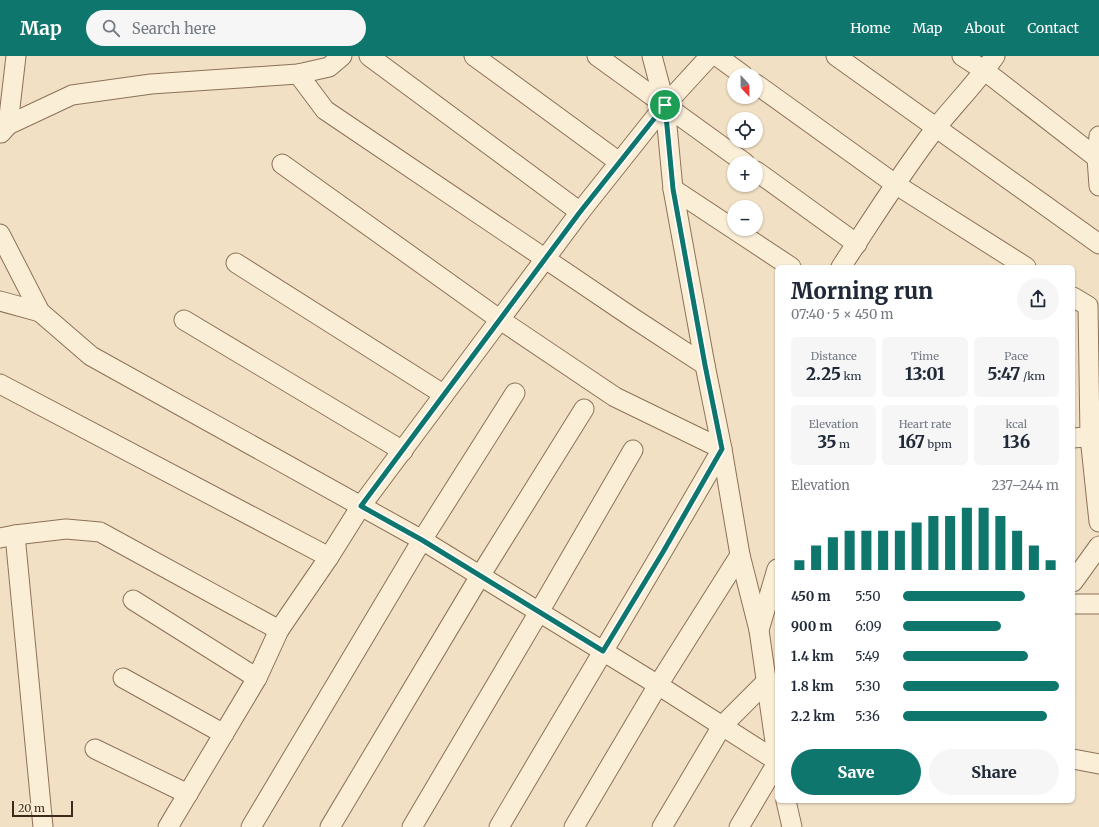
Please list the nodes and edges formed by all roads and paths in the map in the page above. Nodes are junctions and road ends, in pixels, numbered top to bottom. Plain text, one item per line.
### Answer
1 (16, 56) edge
2 (342, 56) edge
3 (369, 56) edge
4 (474, 56) edge
5 (597, 56) edge
6 (652, 56) edge
7 (710, 56) edge
8 (717, 56) edge
9 (836, 56) edge
10 (962, 56) edge
11 (990, 64) edge
12 (733, 68) edge
13 (298, 74) junction
14 (763, 89) edge
15 (665, 105) junction
16 (936, 128) junction
17 (4, 129) edge
18 (1099, 136) edge
19 (735, 156) edge
20 (1097, 158) junction
21 (619, 162) junction
22 (282, 164) dead end
23 (763, 176) edge
24 (895, 184) junction
25 (1099, 186) edge
26 (673, 189) junction
27 (580, 212) junction
28 (0, 234) edge
29 (857, 244) junction
30 (1099, 244) edge
31 (545, 259) junction
32 (236, 263) dead end
33 (789, 265) edge
34 (842, 265) edge
35 (1023, 265) edge
36 (1075, 298) edge
37 (0, 301) edge
38 (40, 312) junction
39 (499, 319) junction
40 (184, 320) dead end
41 (705, 365) junction
42 (0, 384) edge
43 (515, 393) dead end
44 (443, 394) junction
45 (584, 409) dead end
46 (1087, 437) edge
47 (722, 449) junction
48 (632, 450) dead end
49 (403, 451) junction
50 (361, 506) junction
51 (1099, 522) edge
52 (8, 537) edge
53 (422, 540) junction
54 (1099, 546) edge
55 (740, 555) junction
56 (329, 557) junction
57 (480, 576) junction
58 (775, 576) edge
59 (1075, 579) edge
60 (133, 600) dead end
61 (1075, 604) edge
62 (1099, 604) edge
63 (539, 612) junction
64 (279, 630) junction
65 (759, 630) junction
66 (603, 651) junction
67 (123, 678) dead end
68 (257, 678) junction
69 (772, 683) edge
70 (658, 685) junction
71 (722, 726) junction
72 (775, 727) edge
73 (224, 734) junction
74 (95, 749) dead end
75 (1075, 759) edge
76 (775, 761) edge
77 (1099, 764) edge
78 (775, 766) edge
79 (188, 794) junction
80 (786, 803) edge
81 (43, 827) edge
82 (169, 827) edge
83 (251, 827) edge
84 (330, 827) edge
85 (412, 827) edge
86 (500, 827) edge
87 (574, 827) edge
88 (662, 827) edge
89 (740, 827) edge
90 (792, 827) edge

1 - 17 street
2 - 13 street
3 - 27 street
4 - 21 street
5 - 15 street
6 - 15 street
7 - 15 street
8 - 12 street
9 - 16 street
10 - 11 street
11 - 16 street
11 - 20 street
13 - 17 street
13 - 31 street
14 - 24 street
15 - 19 street
15 - 21 street
15 - 26 street
16 - 24 street
16 - 30 street
18 - 20 street
20 - 25 street
21 - 27 street
22 - 39 street
23 - 29 street
24 - 29 street
24 - 35 street
26 - 33 street
26 - 41 street
27 - 31 street
28 - 38 street
29 - 34 street
31 - 39 street
31 - 41 street
32 - 44 street
36 - 46 street
37 - 38 street
38 - 50 street
39 - 44 street
39 - 47 street
40 - 49 street
41 - 47 street
42 - 56 street
43 - 53 street
44 - 49 street
45 - 57 street
46 - 51 street
47 - 55 street
47 - 66 street
48 - 63 street
49 - 50 street
50 - 53 street
50 - 56 street
52 - 64 street
52 - 81 street
53 - 57 street
53 - 83 street
54 - 59 street
55 - 65 street
55 - 70 street
56 - 64 street
57 - 63 street
57 - 84 street
58 - 65 street
60 - 68 street
61 - 62 street
63 - 66 street
63 - 85 street
64 - 68 street
65 - 69 street
66 - 70 street
66 - 86 street
67 - 73 street
68 - 73 street
69 - 71 street
69 - 72 street
70 - 71 street
70 - 87 street
71 - 76 street
71 - 88 street
73 - 79 street
74 - 79 street
75 - 77 street
78 - 89 street
79 - 82 street
80 - 90 street

